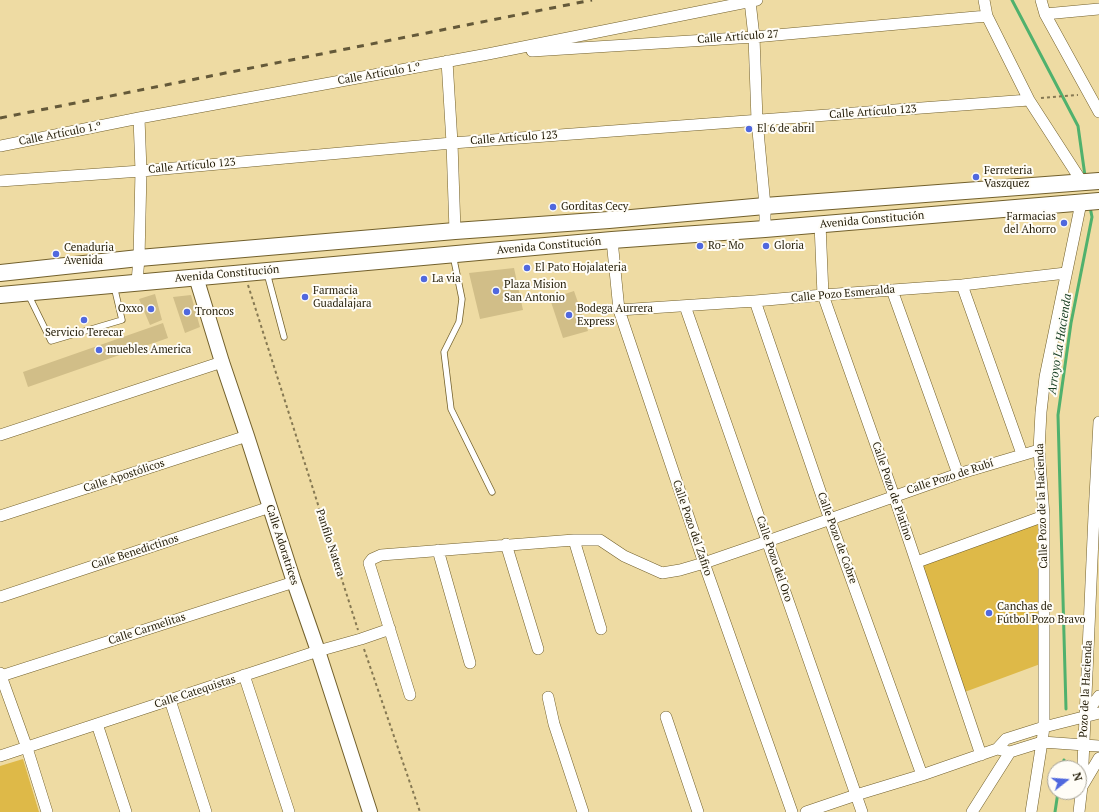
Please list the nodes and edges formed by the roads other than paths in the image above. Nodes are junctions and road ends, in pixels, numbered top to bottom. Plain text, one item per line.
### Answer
1 (984, 0) edge
2 (1041, 0) edge
3 (753, 1) edge
4 (1099, 9) edge
5 (1045, 14) junction
6 (987, 16) junction
7 (754, 36) junction
8 (488, 54) junction
9 (447, 61) junction
10 (1094, 94) edge
11 (1034, 99) junction
12 (1099, 112) edge
13 (139, 118) junction
14 (757, 120) junction
15 (452, 143) junction
16 (0, 146) edge
17 (141, 171) junction
18 (0, 181) edge
19 (1089, 182) edge
20 (1089, 202) edge
21 (765, 206) junction
22 (820, 224) junction
23 (765, 229) junction
24 (455, 232) junction
25 (612, 240) junction
26 (453, 255) junction
27 (139, 258) junction
28 (267, 271) junction
29 (0, 273) edge
30 (1066, 273) junction
31 (196, 277) junction
32 (137, 282) junction
33 (113, 284) junction
34 (962, 285) junction
35 (892, 290) junction
36 (27, 292) junction
37 (0, 295) edge
38 (823, 295) junction
39 (755, 301) junction
40 (685, 306) junction
41 (619, 310) junction
42 (284, 337) dead end
43 (222, 362) junction
44 (1099, 422) edge
45 (0, 435) edge
46 (247, 436) junction
47 (1039, 450) junction
48 (1022, 454) junction
49 (958, 474) junction
50 (492, 492) dead end
51 (894, 496) junction
52 (270, 507) junction
53 (0, 516) edge
54 (1044, 516) junction
55 (830, 520) junction
56 (574, 540) junction
57 (768, 541) junction
58 (506, 544) junction
59 (438, 550) junction
60 (917, 562) junction
61 (704, 563) junction
62 (294, 582) junction
63 (0, 597) edge
64 (390, 629) junction
65 (601, 629) dead end
66 (538, 649) dead end
67 (318, 651) junction
68 (470, 663) dead end
69 (0, 674) edge
70 (244, 675) junction
71 (410, 695) dead end
72 (1099, 696) edge
73 (548, 697) dead end
74 (170, 700) junction
75 (1099, 713) edge
76 (1085, 716) junction
77 (666, 717) dead end
78 (97, 724) junction
79 (1044, 727) junction
80 (1006, 739) junction
81 (1042, 742) junction
82 (1084, 745) junction
83 (1099, 746) edge
84 (26, 748) junction
85 (997, 749) junction
86 (1010, 752) junction
87 (981, 755) junction
88 (0, 756) edge
89 (1099, 758) edge
90 (1083, 760) edge
91 (922, 775) junction
92 (1087, 778) edge
93 (856, 795) junction
94 (1080, 800) edge
95 (47, 812) edge
96 (126, 812) edge
97 (206, 812) edge
98 (288, 812) edge
99 (370, 812) edge
100 (583, 812) edge
101 (698, 812) edge
102 (792, 812) edge
103 (806, 812) edge
104 (862, 812) edge
105 (972, 812) edge
106 (1031, 812) edge
107 (1079, 812) edge

1 - 6 street
2 - 5 street
3 - 7 street
3 - 8 street, Calle Artículo 1.º
4 - 5 street
5 - 10 street
6 - 7 street, Calle Artículo 27
6 - 11 street
7 - 8 street, Calle Artículo 27
7 - 14 street
8 - 9 street, Calle Artículo 1.º
9 - 13 street, Calle Artículo 1.º
9 - 15 street
10 - 12 street
11 - 14 street, Calle Artículo 123
11 - 19 street
13 - 16 street, Calle Artículo 1.º
13 - 17 street
14 - 15 street, Calle Artículo 123
14 - 21 street
15 - 17 street, Calle Artículo 123
15 - 24 street
17 - 18 street, Calle Artículo 123
17 - 27 street
19 - 21 main road, Avenida Constitución
20 - 22 main road, Avenida Constitución
20 - 30 street, Calle Pozo de la Hacienda
21 - 23 street
21 - 24 main road, Avenida Constitución
22 - 23 main road, Avenida Constitución
22 - 38 street, Calle Pozo de Platino
23 - 25 main road, Avenida Constitución
24 - 27 main road, Avenida Constitución
25 - 26 main road, Avenida Constitución
25 - 41 street, Calle Pozo del Zafiro
26 - 28 main road, Avenida Constitución
26 - 50 lane
27 - 29 main road, Avenida Constitución
27 - 32 street
28 - 31 main road, Avenida Constitución
28 - 42 lane
30 - 34 street, Calle Pozo Esmeralda
30 - 47 street, Calle Pozo de la Hacienda
31 - 32 main road, Avenida Constitución
31 - 43 street, Calle Adoratrices
32 - 33 main road, Avenida Constitución
33 - 36 main road, Avenida Constitución
33 - 36 lane
34 - 35 street, Calle Pozo Esmeralda
34 - 48 street
35 - 38 street, Calle Pozo Esmeralda
35 - 49 street
36 - 37 main road, Avenida Constitución
38 - 39 street, Calle Pozo Esmeralda
38 - 51 street, Calle Pozo de Platino
39 - 40 street, Calle Pozo Esmeralda
39 - 55 street, Calle Pozo de Cobre
40 - 41 street, Calle Pozo Esmeralda
40 - 57 street, Calle Pozo del Oro
41 - 61 street, Calle Pozo del Zafiro
43 - 45 street
43 - 46 street, Calle Adoratrices
44 - 76 street, Pozo de la Hacienda
46 - 52 street, Calle Adoratrices
46 - 53 street, Calle Apostólicos
47 - 48 street, Calle Pozo de Rubí
47 - 54 street, Calle Pozo de la Hacienda
48 - 49 street, Calle Pozo de Rubí
49 - 51 street, Calle Pozo de Rubí
51 - 55 street, Calle Pozo de Rubí
51 - 60 street, Calle Pozo de Platino
52 - 62 street, Calle Adoratrices
52 - 63 street, Calle Benedictinos
54 - 60 street
54 - 79 street, Calle Pozo de la Hacienda
55 - 57 street, Calle Pozo de Rubí
55 - 91 street, Calle Pozo de Cobre
56 - 58 street, Calle Pozo de Rubí
56 - 61 street, Calle Pozo de Rubí
56 - 65 street
57 - 61 street, Calle Pozo de Rubí
57 - 93 street, Calle Pozo del Oro
58 - 59 street, Calle Pozo de Rubí
58 - 66 street
59 - 64 street, Calle Pozo de Rubí
59 - 68 street
60 - 87 street, Calle Pozo de Platino
61 - 102 street, Calle Pozo del Zafiro
62 - 67 street, Calle Adoratrices
62 - 69 street, Calle Carmelitas
64 - 67 street, Calle Catequistas
64 - 71 street
67 - 70 street, Calle Catequistas
67 - 99 street, Calle Adoratrices
69 - 84 street
70 - 74 street, Calle Catequistas
70 - 98 street
72 - 76 street
73 - 100 street
74 - 78 street, Calle Catequistas
74 - 97 street
75 - 76 street
76 - 79 street
76 - 82 street, Pozo de la Hacienda
77 - 101 street
78 - 84 street, Calle Catequistas
78 - 96 street
79 - 80 street
79 - 81 street, Calle Pozo de la Hacienda
80 - 85 street
80 - 86 street
81 - 82 street
81 - 86 street
81 - 106 street, Calle Pozo de la Hacienda
82 - 83 street
82 - 90 street, Pozo de la Hacienda
84 - 88 street, Calle Catequistas
84 - 95 street
85 - 86 street
85 - 87 street
86 - 105 street
87 - 91 street
89 - 92 street
91 - 93 street
93 - 103 street
93 - 104 street, Calle Pozo del Oro
94 - 107 street, Pozo de la Hacienda

